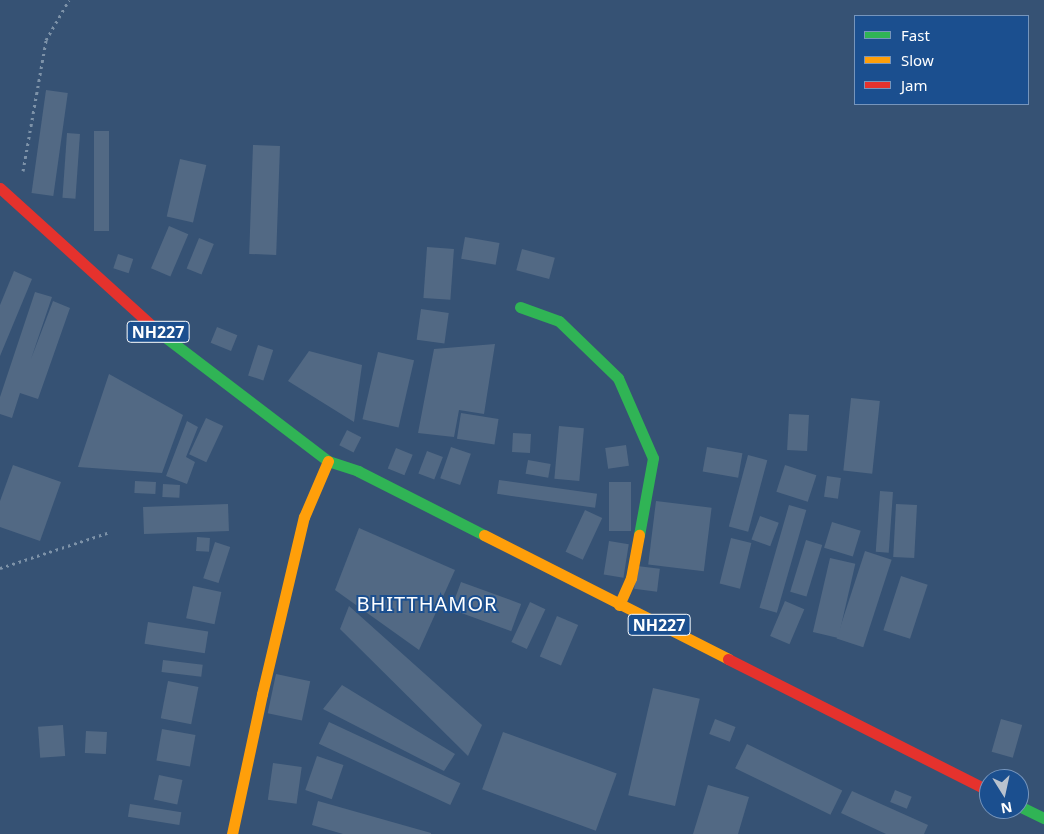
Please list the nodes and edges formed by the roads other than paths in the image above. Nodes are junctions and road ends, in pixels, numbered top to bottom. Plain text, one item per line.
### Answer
1 (0, 188) edge
2 (520, 307) dead end
3 (328, 460) junction
4 (619, 604) junction
5 (979, 786) edge
6 (1029, 811) edge
7 (1044, 818) edge
8 (232, 834) edge

1 - 3 main road, NH227
2 - 4 main road
3 - 4 main road, NH227
3 - 8 main road
4 - 5 main road, NH227
6 - 7 main road

